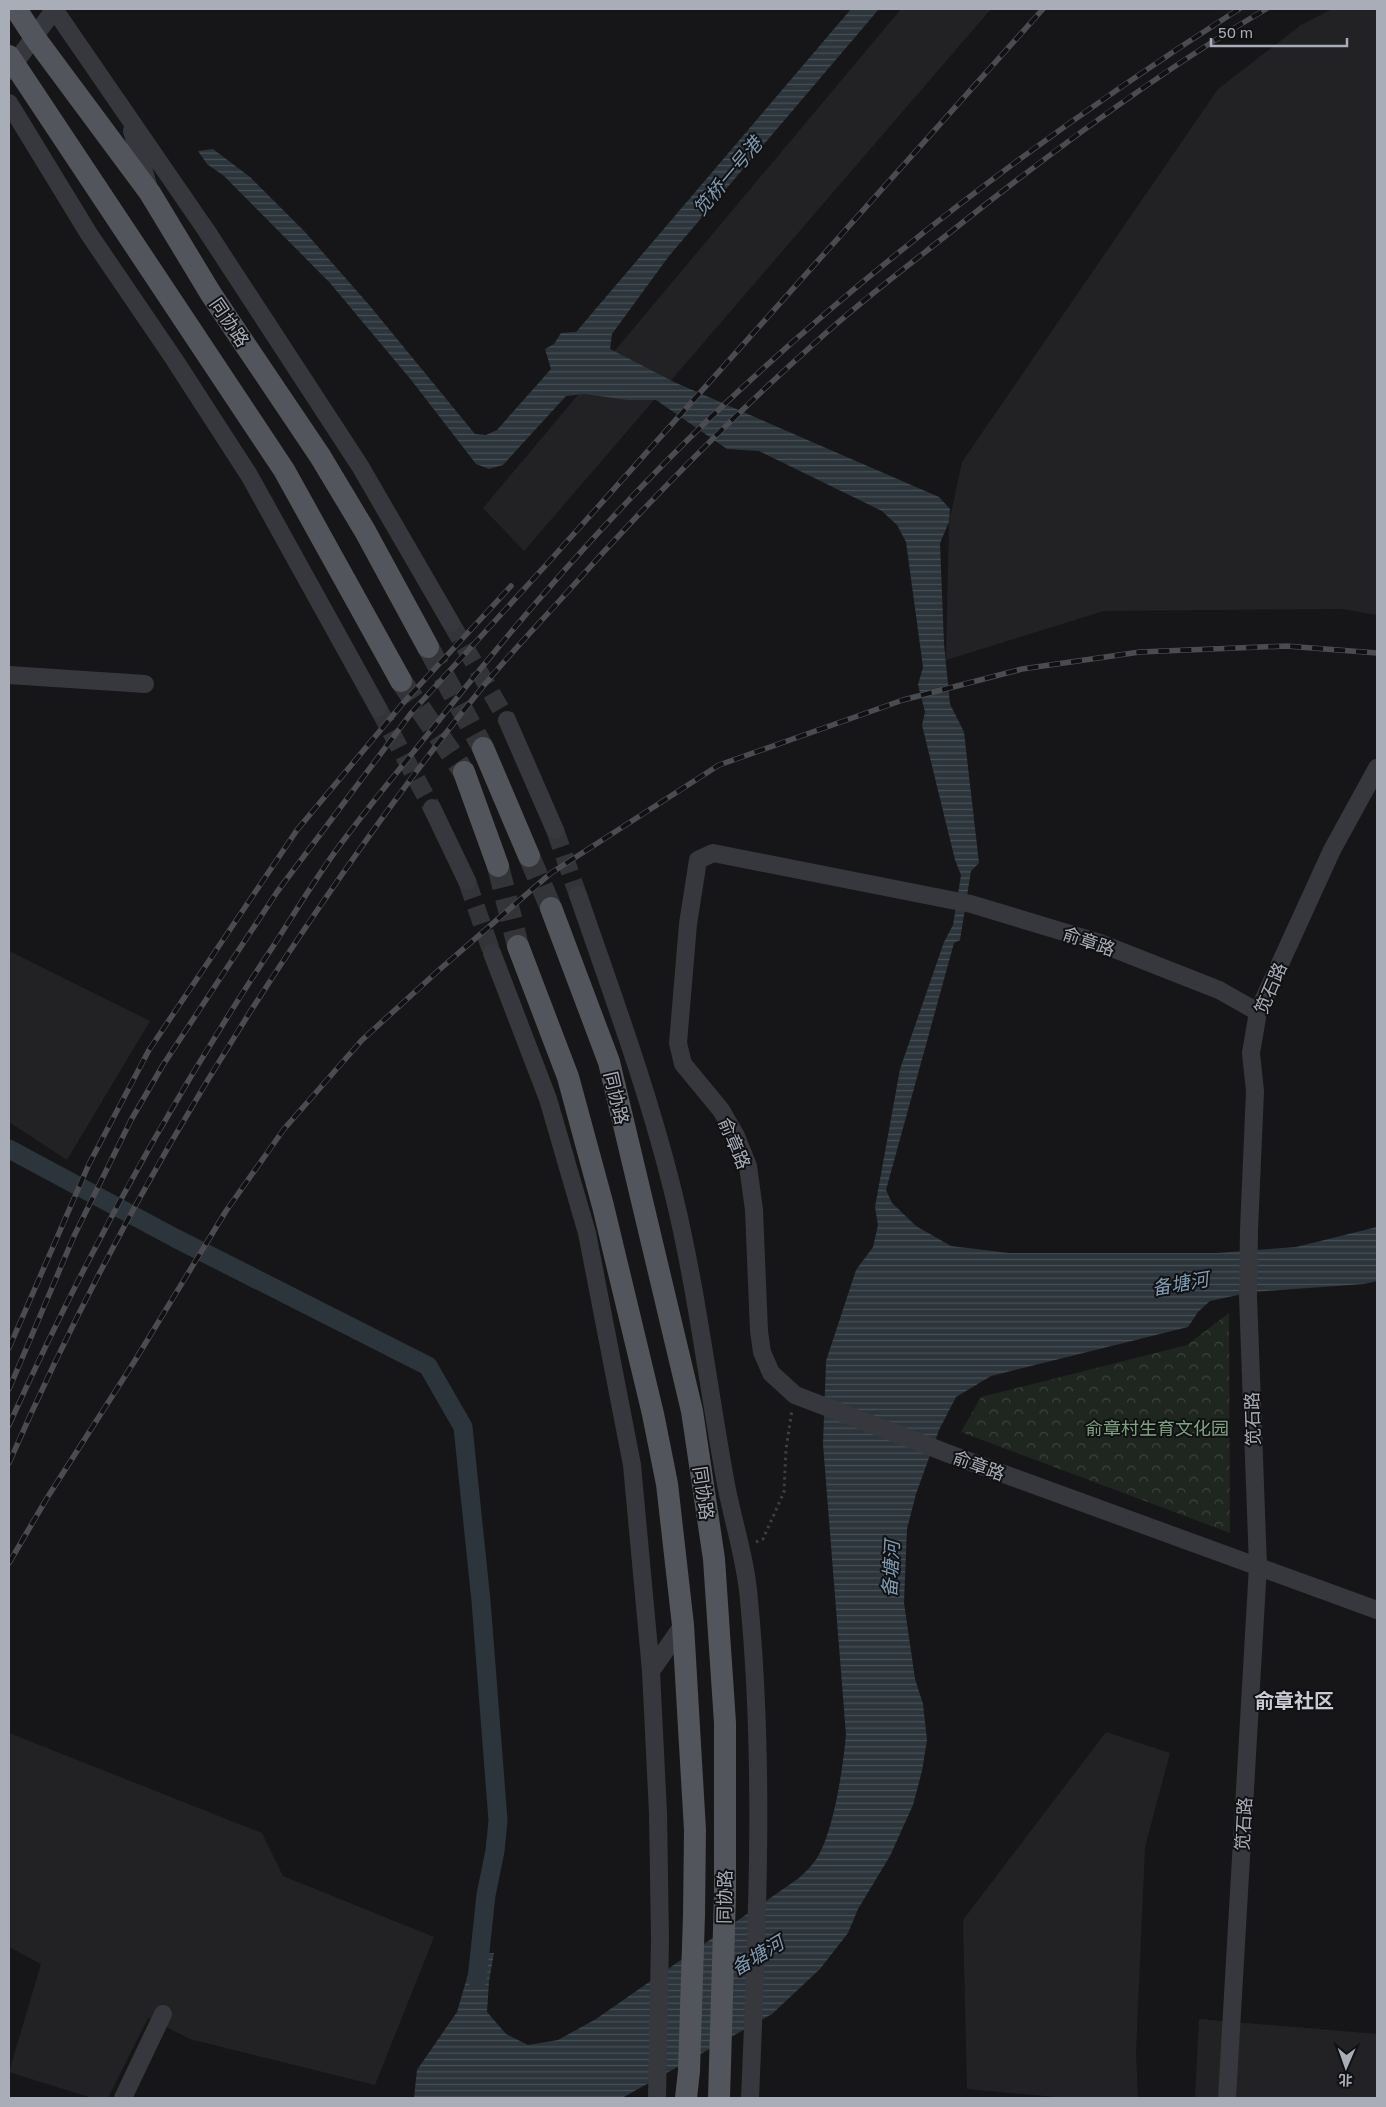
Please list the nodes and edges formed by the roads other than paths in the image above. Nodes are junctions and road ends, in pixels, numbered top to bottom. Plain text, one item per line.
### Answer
1 (16, 9) edge
2 (54, 10) edge
3 (35, 38) junction
4 (10, 64) edge
5 (9, 103) edge
6 (127, 113) junction
7 (150, 192) junction
8 (451, 623) tunnel mouth
9 (428, 647) tunnel mouth
10 (9, 675) edge
11 (401, 681) tunnel mouth
12 (145, 684) dead end
13 (378, 708) tunnel mouth
14 (507, 720) tunnel mouth
15 (483, 748) tunnel mouth
16 (1377, 768) edge
17 (464, 772) tunnel mouth
18 (432, 808) tunnel mouth
19 (554, 830) tunnel mouth
20 (528, 856) tunnel mouth
21 (498, 866) tunnel mouth
22 (466, 881) tunnel mouth
23 (578, 896) tunnel mouth
24 (551, 908) tunnel mouth
25 (518, 946) tunnel mouth
26 (492, 953) tunnel mouth
27 (1258, 1012) junction
28 (1258, 1566) junction
29 (1377, 1610) edge
30 (683, 1625) junction
31 (651, 1671) junction
32 (163, 2014) dead end
33 (123, 2098) edge
34 (657, 2098) edge
35 (686, 2098) edge
36 (719, 2098) edge
37 (750, 2098) edge
38 (1227, 2098) edge

1 - 3 main road, 同协路
2 - 3 street
2 - 6 street
3 - 4 street
3 - 7 main road, 同协路
4 - 11 main road
5 - 13 street
6 - 7 street
6 - 8 street
7 - 9 main road, 同协路
10 - 12 street
14 - 19 street
15 - 20 main road
16 - 27 street, 笕石路
17 - 21 main road
18 - 22 street
23 - 37 street
24 - 36 main road, 同协路
25 - 30 main road, 同协路
26 - 31 street
27 - 28 street, 笕石路
27 - 28 street, 俞章路
28 - 29 street, 俞章路
28 - 38 street, 笕石路
30 - 31 street
30 - 35 main road, 同协路
31 - 34 street
32 - 33 street

